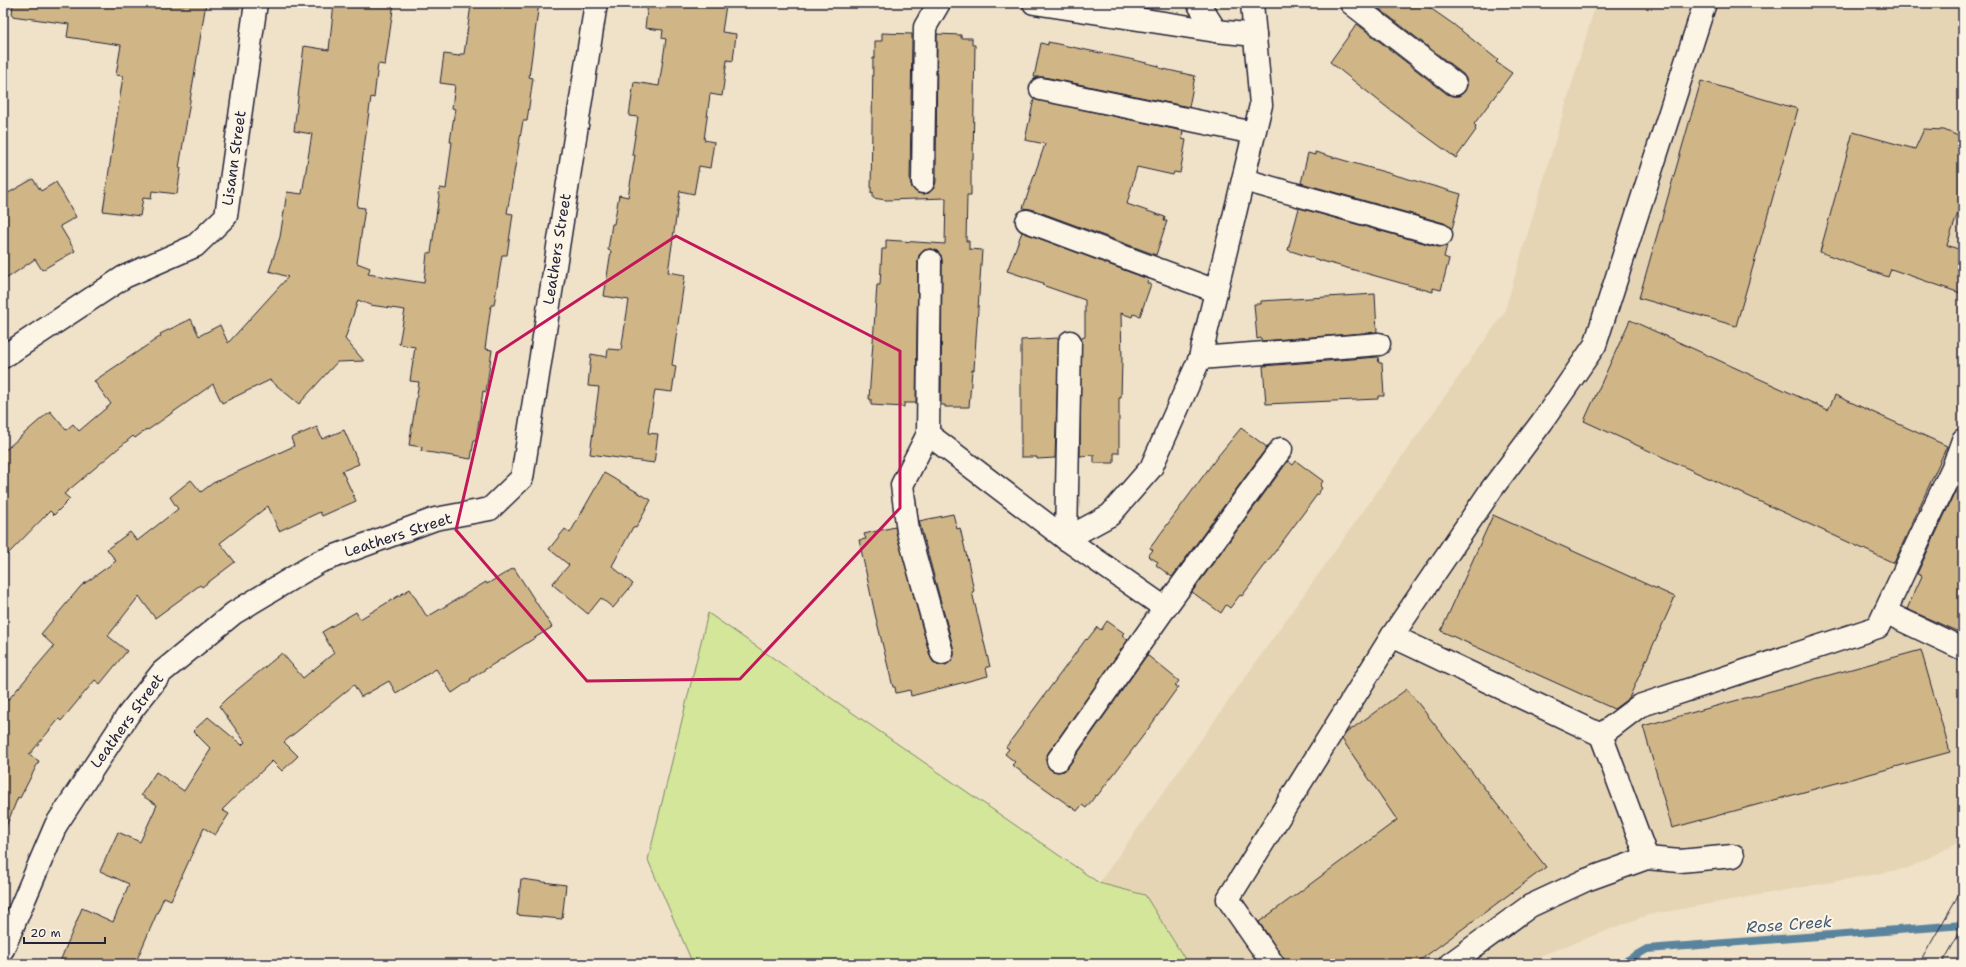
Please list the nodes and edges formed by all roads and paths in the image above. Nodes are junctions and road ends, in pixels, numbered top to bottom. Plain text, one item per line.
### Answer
1 (256, 3) edge
2 (596, 3) edge
3 (938, 3) edge
4 (1034, 3) edge
5 (1198, 3) edge
6 (1252, 3) edge
7 (1350, 3) edge
8 (1705, 3) edge
9 (1216, 31) junction
10 (1255, 35) junction
11 (1454, 84) dead end
12 (1041, 89) dead end
13 (1254, 133) junction
14 (1244, 180) junction
15 (923, 182) dead end
16 (1027, 221) dead end
17 (1440, 235) dead end
18 (930, 261) dead end
19 (1216, 291) junction
20 (1070, 342) dead end
21 (1379, 344) dead end
22 (3, 357) edge
23 (1200, 358) junction
24 (928, 434) junction
25 (1963, 440) edge
26 (1281, 449) dead end
27 (1066, 539) junction
28 (1165, 608) junction
29 (1885, 612) junction
30 (1392, 636) junction
31 (1963, 649) edge
32 (942, 653) dead end
33 (1600, 735) junction
34 (1058, 760) dead end
35 (1733, 856) dead end
36 (1647, 858) junction
37 (3, 949) edge
38 (1273, 964) edge
39 (1450, 964) edge

1 - 22 street, Lisann Street
2 - 37 street, Leathers Street
3 - 15 street
4 - 9 street
5 - 9 street
6 - 10 street
7 - 11 street
8 - 30 street
9 - 10 street
10 - 13 street
12 - 13 street
13 - 14 street
14 - 17 street
14 - 19 street
16 - 19 street
18 - 24 street
19 - 23 street
20 - 27 street
21 - 23 street
23 - 27 street
24 - 27 street
24 - 32 street
25 - 29 street
26 - 28 street
27 - 28 street
28 - 34 street
29 - 31 street
29 - 33 street
30 - 33 street
30 - 38 street
33 - 36 street
35 - 36 street
36 - 39 street

